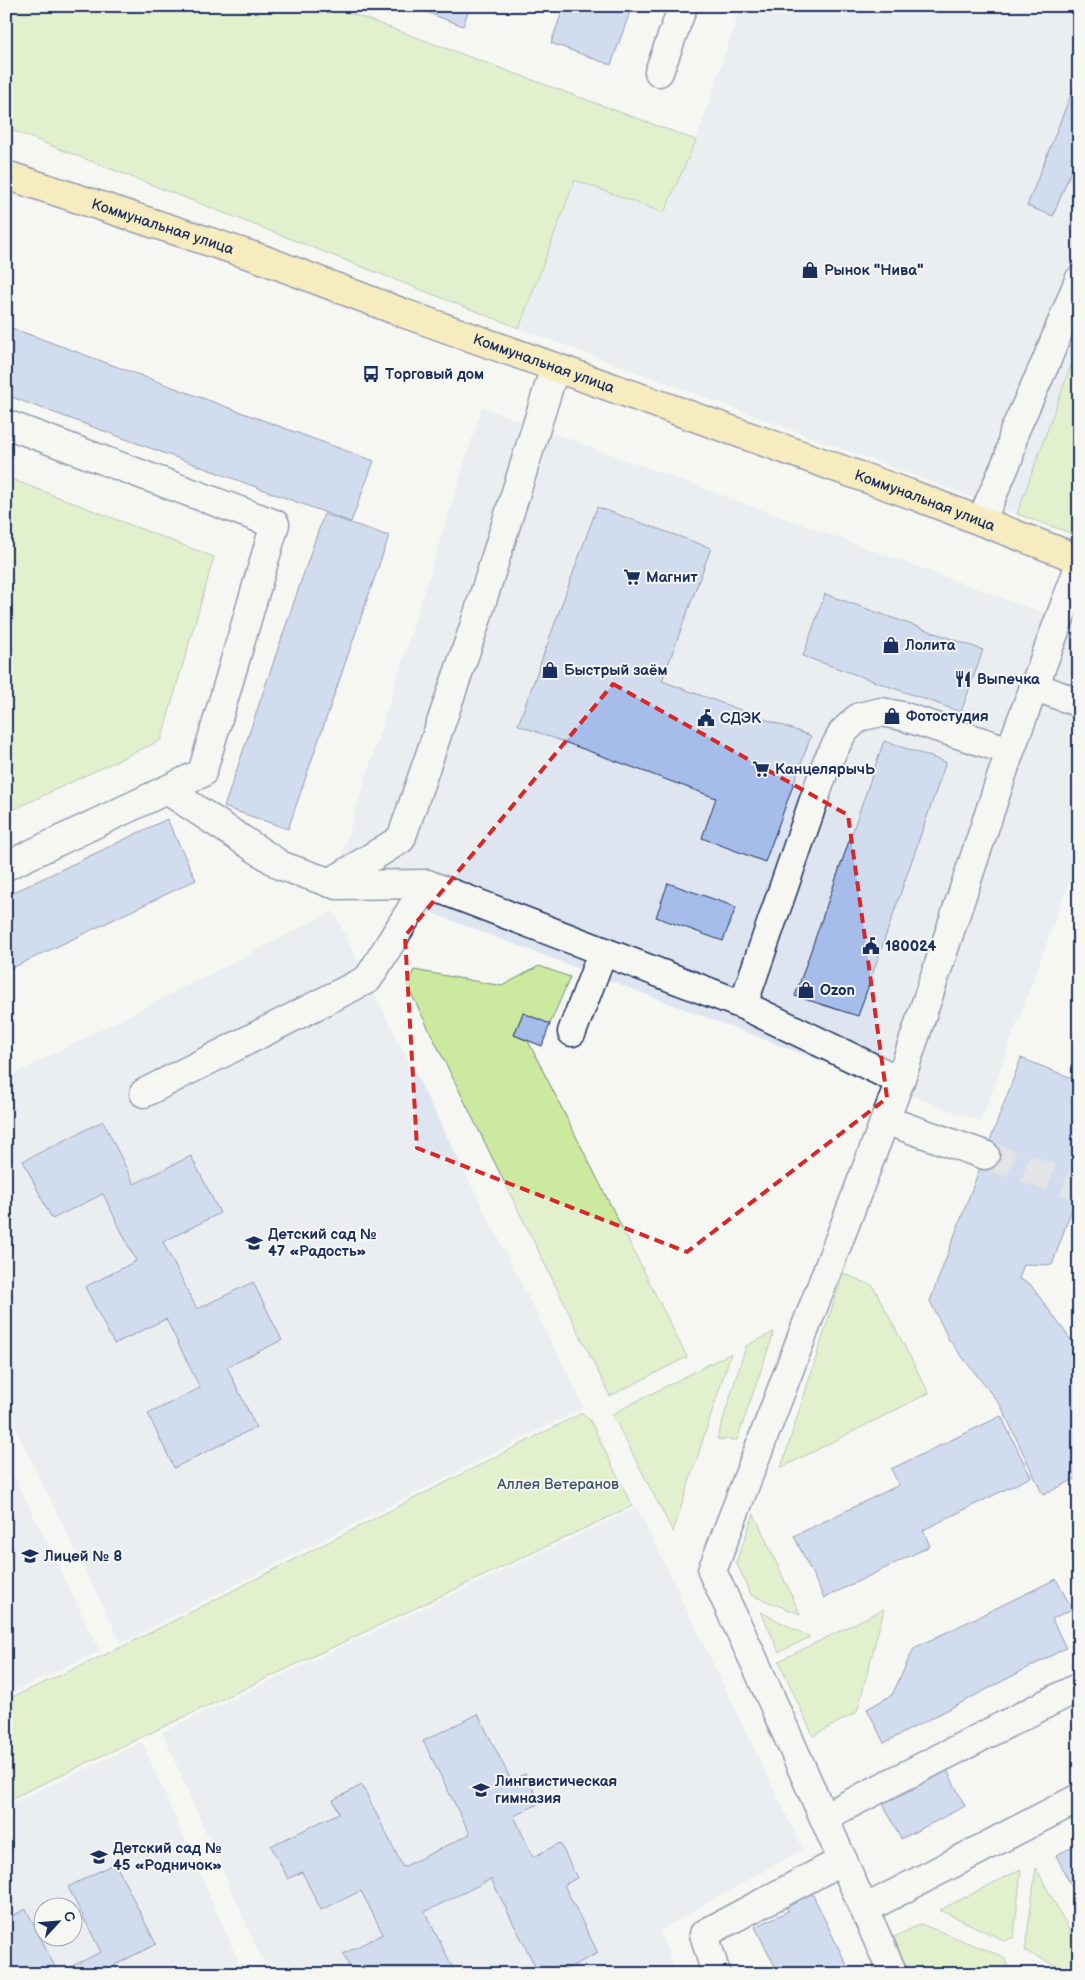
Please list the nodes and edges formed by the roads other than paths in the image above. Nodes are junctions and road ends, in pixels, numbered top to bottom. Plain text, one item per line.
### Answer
1 (683, 6) edge
2 (659, 72) dead end
3 (6, 175) edge
4 (1079, 280) edge
5 (555, 367) junction
6 (6, 424) edge
7 (981, 521) junction
8 (1079, 558) edge
9 (1079, 567) edge
10 (1034, 686) junction
11 (1079, 703) edge
12 (1010, 751) junction
13 (167, 790) junction
14 (6, 866) edge
15 (330, 883) junction
16 (427, 884) junction
17 (603, 951) junction
18 (743, 1005) junction
19 (572, 1032) dead end
20 (900, 1081) junction
21 (144, 1094) dead end
22 (885, 1120) junction
23 (985, 1155) tunnel mouth
24 (1079, 1688) edge
25 (1079, 1798) edge
26 (824, 1816) junction
27 (843, 1860) junction
28 (865, 1909) junction
29 (716, 1974) edge
30 (892, 1974) edge

1 - 2 lane
3 - 5 main road, Коммунальная улица
4 - 7 lane
5 - 7 main road, Коммунальная улица
5 - 15 lane
6 - 13 lane
7 - 8 main road, Коммунальная улица
9 - 10 lane
10 - 11 lane
10 - 12 lane
12 - 18 lane
12 - 20 lane
13 - 14 lane
13 - 15 lane
15 - 16 lane
16 - 17 lane
16 - 21 lane
17 - 18 lane
17 - 19 lane
18 - 20 lane
20 - 22 lane
22 - 23 lane
22 - 26 lane
24 - 26 lane
25 - 28 lane
26 - 27 lane
27 - 28 lane
27 - 29 lane
28 - 30 lane

